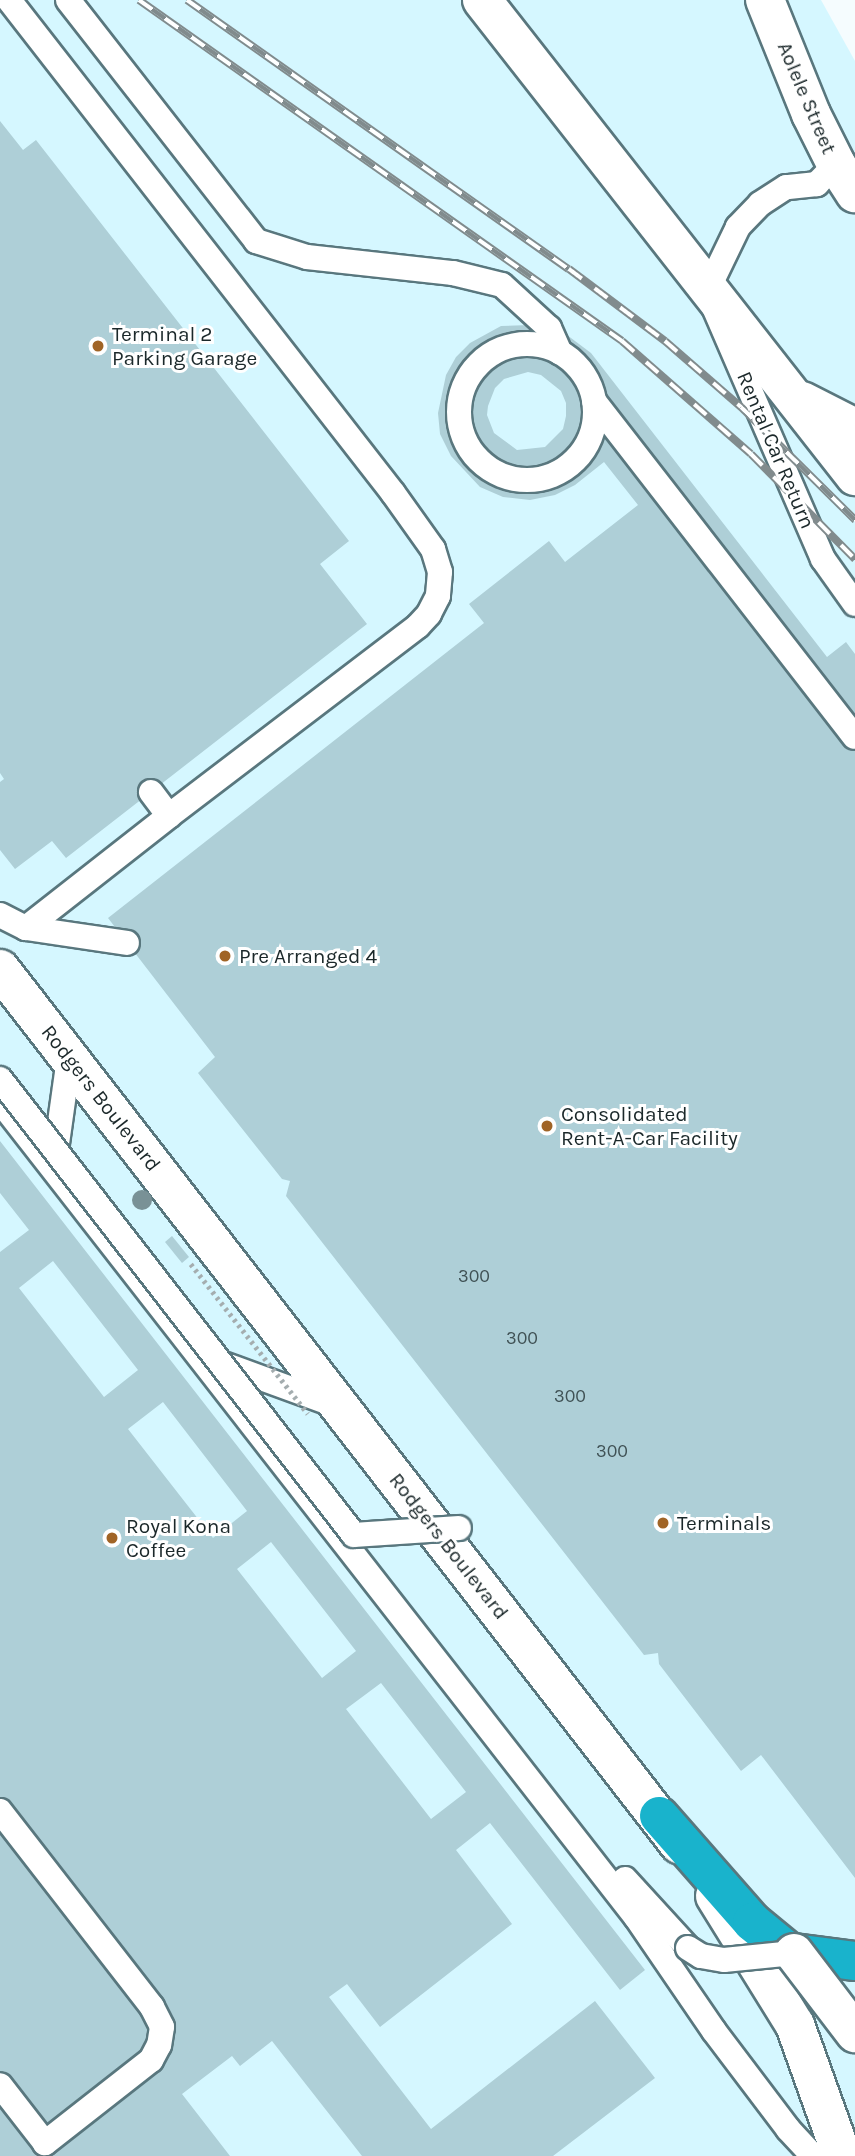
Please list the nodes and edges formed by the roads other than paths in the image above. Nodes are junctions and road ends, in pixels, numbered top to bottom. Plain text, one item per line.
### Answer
1 (9, 0) edge
2 (68, 0) edge
3 (482, 0) edge
4 (765, 0) edge
5 (845, 178) edge
6 (707, 291) junction
7 (560, 353) junction
8 (788, 393) junction
9 (594, 401) junction
10 (855, 428) edge
11 (855, 476) edge
12 (855, 604) edge
13 (855, 737) edge
14 (150, 792) dead end
15 (169, 816) junction
16 (0, 915) edge
17 (13, 936) edge
18 (127, 943) dead end
19 (0, 969) edge
20 (69, 1058) junction
21 (0, 1079) edge
22 (0, 1101) edge
23 (54, 1170) junction
24 (198, 1355) junction
25 (325, 1411) junction
26 (460, 1528) junction
27 (354, 1535) junction
28 (0, 1811) edge
29 (659, 1816) junction
30 (794, 1953) junction
31 (855, 1961) edge
32 (855, 2006) edge
33 (855, 2033) edge
34 (0, 2085) edge
35 (50, 2150) edge
36 (813, 2156) edge
37 (842, 2156) edge

1 - 15 lane
2 - 7 lane
3 - 6 street
4 - 5 street, Aolele Street
5 - 6 lane
6 - 8 street
6 - 12 lane, Rental Car Return
7 - 9 lane
7 - 9 lane
8 - 10 street
8 - 11 street
9 - 13 lane
14 - 15 lane
15 - 17 lane
16 - 17 lane
17 - 18 lane
17 - 26 street
19 - 20 street, Rodgers Boulevard
20 - 23 lane
20 - 25 street, Rodgers Boulevard
21 - 27 lane, bridge
22 - 23 lane
23 - 24 lane
24 - 25 lane
24 - 36 lane
25 - 29 street, Rodgers Boulevard
26 - 27 lane, bridge
26 - 30 street
27 - 30 lane, bridge
28 - 35 lane
29 - 32 highway
29 - 37 street, Rodgers Boulevard
30 - 31 highway
30 - 33 street, bridge
34 - 35 lane

